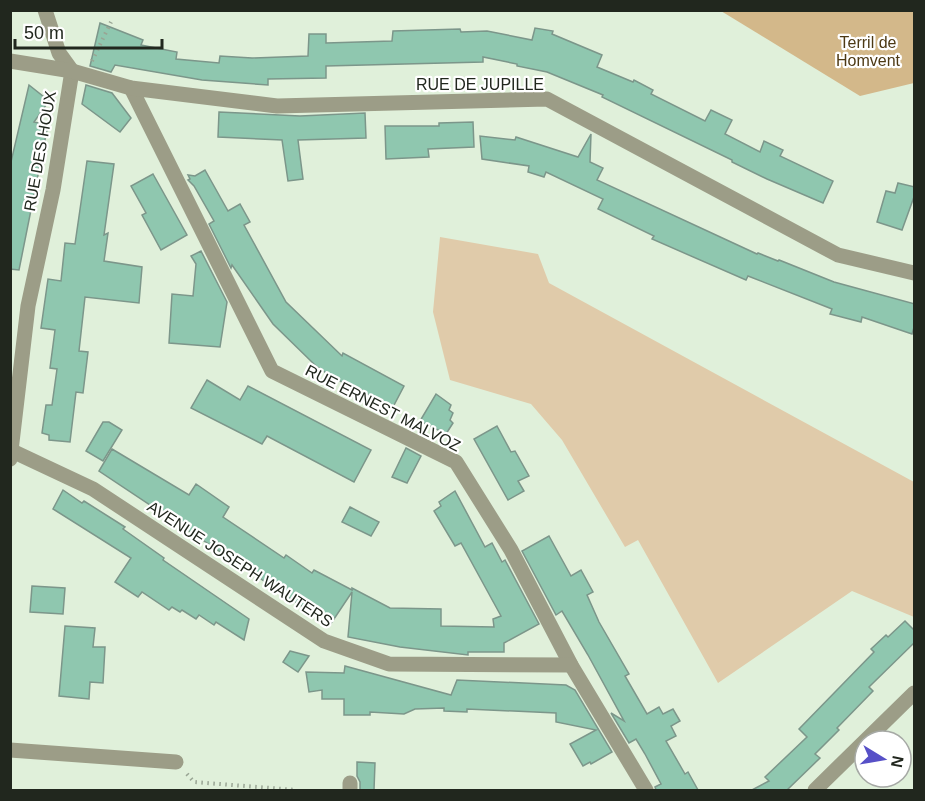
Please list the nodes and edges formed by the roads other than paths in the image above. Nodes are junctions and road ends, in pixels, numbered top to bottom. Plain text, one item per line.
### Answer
1 (45, 10) edge
2 (10, 61) edge
3 (79, 73) junction
4 (130, 88) junction
5 (915, 273) edge
6 (11, 453) edge
7 (571, 665) junction
8 (915, 693) edge
9 (10, 750) edge
10 (176, 762) road end
11 (646, 790) edge
12 (815, 790) edge

1 - 3 street
2 - 3 street, RUE DE JUPILLE
3 - 4 street, RUE DE JUPILLE
3 - 6 street, RUE DES HOUX
4 - 5 street, RUE DE JUPILLE
4 - 7 street, RUE ERNEST MALVOZ
6 - 7 street, AVENUE JOSEPH WAUTERS
7 - 11 street, RUE ERNEST MALVOZ
8 - 12 street
9 - 10 street

